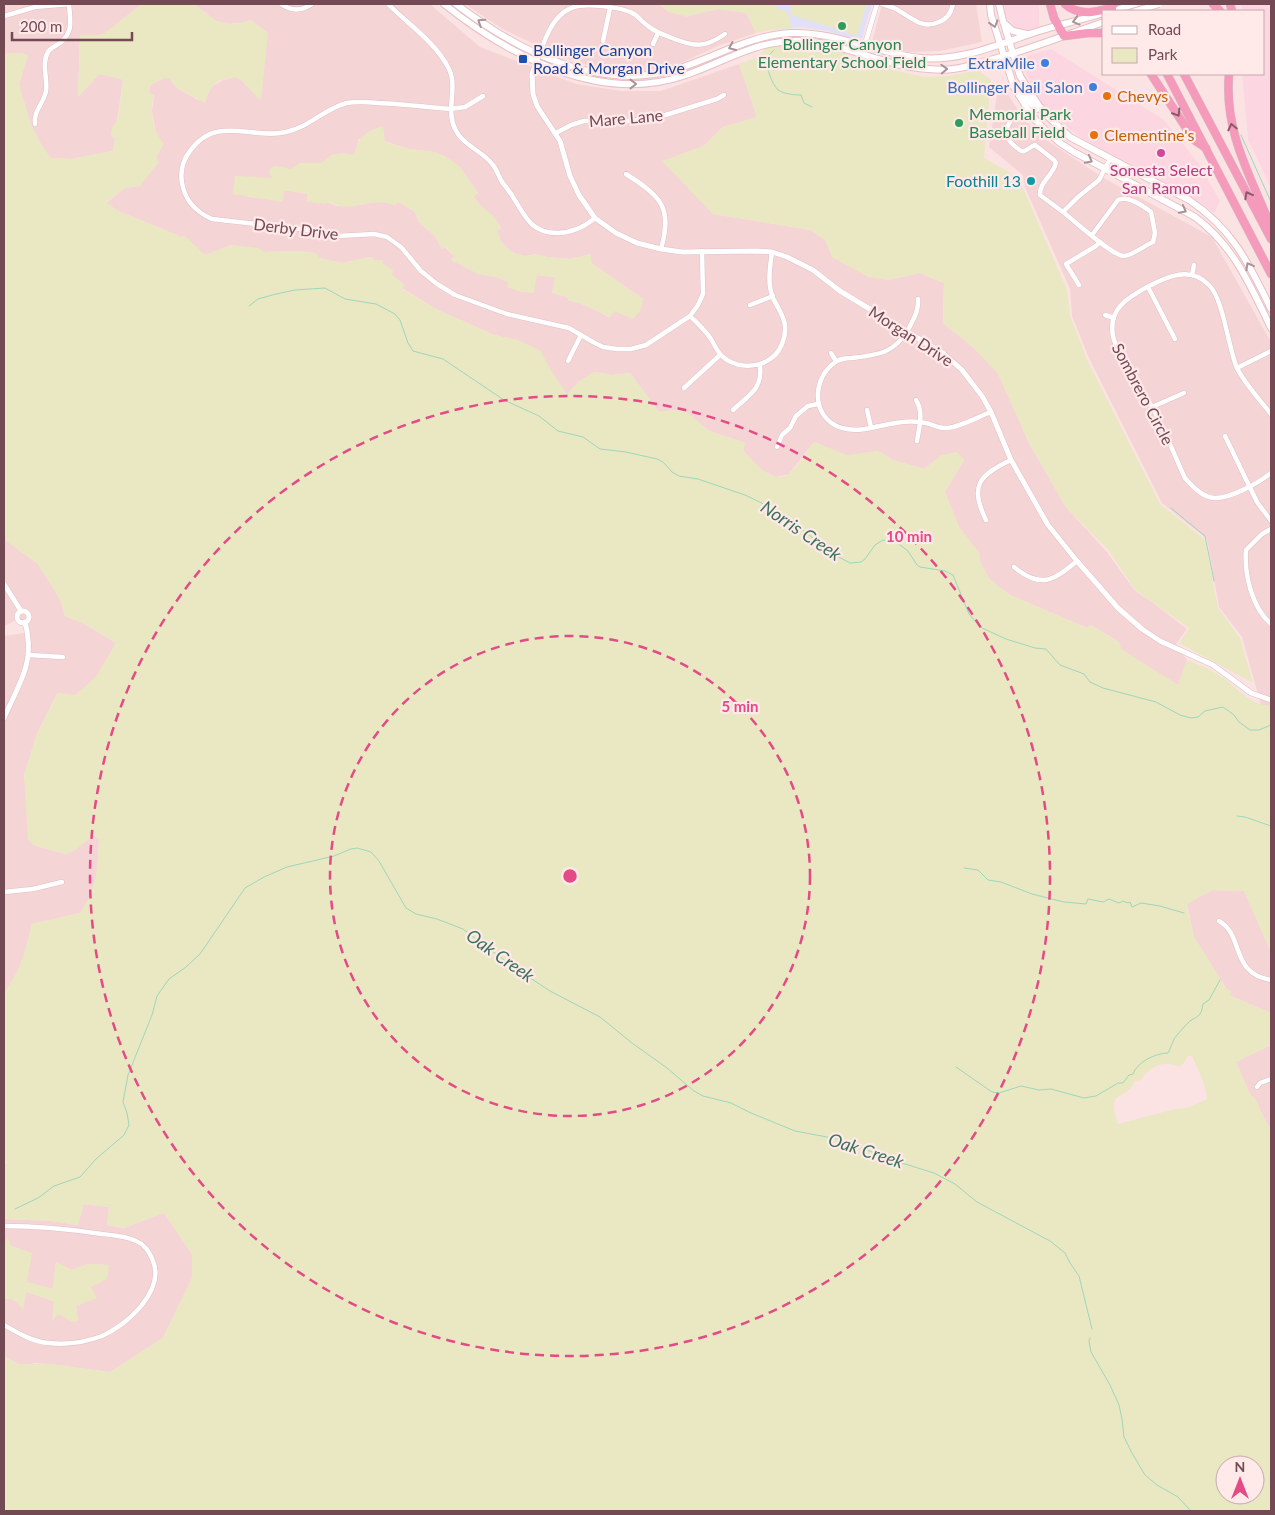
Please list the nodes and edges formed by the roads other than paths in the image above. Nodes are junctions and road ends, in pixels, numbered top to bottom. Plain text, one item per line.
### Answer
1 (60, 4) edge
2 (69, 4) edge
3 (281, 4) edge
4 (312, 4) edge
5 (388, 4) edge
6 (444, 4) edge
7 (456, 4) edge
8 (877, 4) edge
9 (882, 4) edge
10 (953, 4) edge
11 (990, 4) edge
12 (1000, 4) edge
13 (1050, 4) edge
14 (1065, 4) edge
15 (1133, 4) edge
16 (1159, 4) edge
17 (575, 5) edge
18 (1119, 7) edge
19 (610, 8) junction
20 (1102, 10) edge
21 (1103, 10) edge
22 (1139, 10) edge
23 (1102, 14) edge
24 (4, 16) edge
25 (1003, 21) junction
26 (1102, 23) edge
27 (1058, 26) junction
28 (658, 33) junction
29 (1102, 33) edge
30 (725, 34) dead end
31 (1028, 34) junction
32 (1064, 36) junction
33 (603, 41) dead end
34 (1010, 42) junction
35 (654, 44) dead end
36 (1000, 45) junction
37 (864, 46) junction
38 (1013, 53) junction
39 (862, 54) junction
40 (1003, 56) junction
41 (537, 57) junction
42 (1153, 75) edge
43 (1168, 75) edge
44 (1185, 75) edge
45 (1229, 75) edge
46 (724, 95) dead end
47 (1019, 95) junction
48 (483, 96) dead end
49 (450, 108) junction
50 (1041, 108) junction
51 (1013, 117) dead end
52 (35, 124) dead end
53 (556, 133) junction
54 (1206, 148) junction
55 (1110, 159) junction
56 (1104, 168) junction
57 (626, 174) dead end
58 (1063, 212) junction
59 (595, 218) junction
60 (1092, 235) junction
61 (1271, 239) edge
62 (1100, 242) junction
63 (661, 250) junction
64 (702, 251) junction
65 (772, 252) junction
66 (1194, 265) dead end
67 (1271, 274) edge
68 (1192, 275) junction
69 (1079, 285) dead end
70 (1148, 287) junction
71 (773, 296) junction
72 (918, 299) dead end
73 (750, 305) dead end
74 (1271, 309) edge
75 (1104, 315) dead end
76 (690, 316) junction
77 (1114, 318) junction
78 (1271, 328) edge
79 (907, 331) junction
80 (581, 335) junction
81 (1175, 339) dead end
82 (1271, 351) edge
83 (831, 352) dead end
84 (720, 355) junction
85 (568, 361) dead end
86 (836, 361) junction
87 (760, 365) junction
88 (1237, 368) junction
89 (684, 388) dead end
90 (1184, 393) dead end
91 (916, 400) dead end
92 (818, 404) junction
93 (1152, 408) junction
94 (733, 410) dead end
95 (867, 410) dead end
96 (991, 412) junction
97 (1271, 414) edge
98 (920, 422) junction
99 (871, 427) junction
100 (1225, 436) dead end
101 (918, 441) dead end
102 (777, 447) dead end
103 (1011, 460) junction
104 (1271, 474) edge
105 (1249, 487) junction
106 (986, 520) dead end
107 (1271, 521) edge
108 (1271, 529) edge
109 (1240, 548) dead end
110 (1246, 550) junction
111 (1076, 561) junction
112 (1014, 567) dead end
113 (4, 584) edge
114 (1271, 624) edge
115 (29, 655) junction
116 (63, 657) dead end
117 (1271, 700) edge
118 (4, 718) edge
119 (62, 882) dead end
120 (4, 892) edge
121 (1219, 922) dead end
122 (1271, 980) edge
123 (1271, 1079) edge
124 (1257, 1087) dead end
125 (4, 1226) edge
126 (4, 1325) edge

1 - 2 street
1 - 24 street
2 - 52 street
3 - 4 street
5 - 49 street
6 - 41 main road
41 -> 7 main road
8 - 37 street
9 - 10 street
11 -> 36 main road
12 - 25 main road
13 - 27 highway
14 - 20 highway
15 - 18 main road, bridge
16 - 22 main road, bridge
17 - 19 street
17 - 41 street
18 - 21 highway
19 - 28 street
19 - 33 street
23 -> 27 main road
25 - 31 main road
25 - 34 main road
26 - 32 main road
27 - 31 main road
27 - 32 highway
28 - 30 street
28 - 35 street
29 - 32 highway
31 - 34 main road
32 - 38 main road
34 - 36 main road
34 - 38 main road
36 - 37 main road
36 - 40 main road
37 - 39 street
37 -> 41 main road
38 - 40 main road
38 - 50 main road
39 -> 40 main road
41 -> 39 main road
40 - 47 main road
41 - 53 street, Morgan Drive
42 -> 54 highway
43 - 54 highway
61 -> 44 highway
61 -> 45 highway
46 - 53 street, Mare Lane
47 - 50 main road
47 -> 56 main road
48 - 49 street, Derby Drive
49 - 59 street
49 - 80 street, Derby Drive
50 - 55 main road
51 - 58 street
53 - 59 street, Morgan Drive
54 - 67 highway
55 - 56 street
74 -> 55 main road
56 - 58 street
56 -> 78 main road
57 - 63 street
58 - 60 street
59 - 63 street, Morgan Drive
60 - 62 street
60 - 62 street
62 - 69 street
63 - 64 street, Morgan Drive
64 - 65 street, Morgan Drive
64 - 76 street, Derby Drive
65 - 71 street
65 - 79 street, Morgan Drive
66 - 68 street
68 - 70 street
68 - 88 street
70 - 77 street
70 - 81 street
71 - 73 street
71 - 87 street
72 - 79 street
75 - 77 street
76 - 80 street, Derby Drive
76 - 84 street
77 - 93 street, Sombrero Circle
79 - 86 street
79 - 96 street, Morgan Drive
80 - 85 street
82 - 88 street
83 - 86 street
84 - 87 street
84 - 89 street
86 - 92 street
87 - 94 street
88 - 97 street
90 - 93 street
91 - 98 street
92 - 99 street
92 - 102 street
93 - 105 street, Sombrero Circle
95 - 99 street
96 - 98 street
96 - 103 street, Morgan Drive
98 - 99 street
98 - 101 street
100 - 105 street
103 - 106 street
103 - 111 street, Morgan Drive
104 - 105 street, Sombrero Circle
105 - 107 street
108 - 110 street
109 - 110 street
110 - 114 street
111 - 112 street
111 - 117 street, Morgan Drive
113 - 115 street
115 - 116 street
115 - 118 street
119 - 120 street
121 - 122 street
123 - 124 street
125 - 126 street

